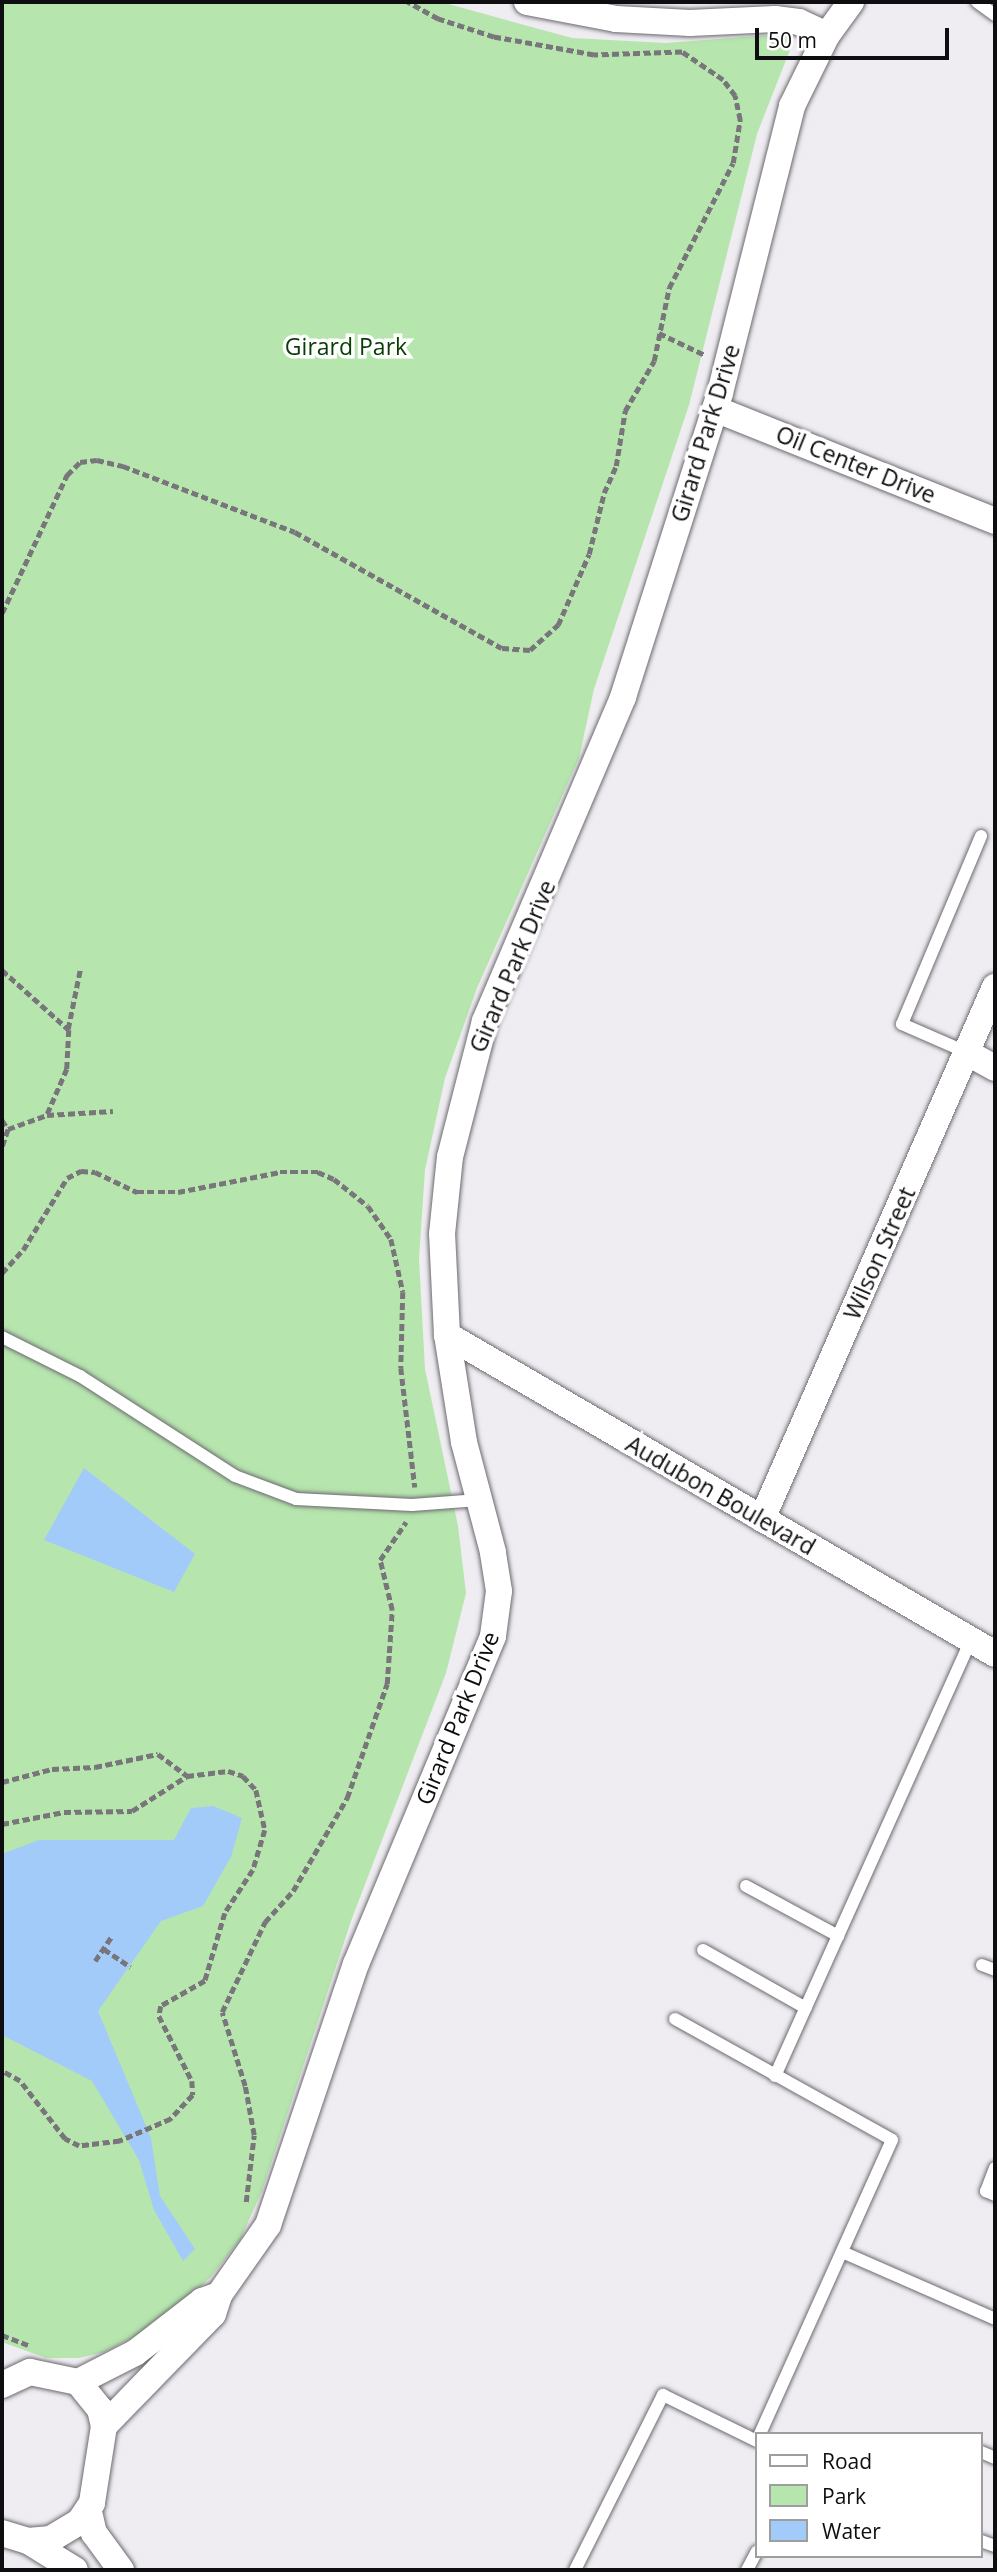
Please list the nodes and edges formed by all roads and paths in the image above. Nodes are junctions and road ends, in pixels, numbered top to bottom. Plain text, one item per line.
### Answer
1 (407, 2) edge
2 (527, 2) edge
3 (851, 2) edge
4 (977, 2) edge
5 (995, 15) edge
6 (827, 35) junction
7 (659, 333) junction
8 (727, 363) junction
9 (715, 409) junction
10 (995, 521) edge
11 (2, 613) edge
12 (981, 836) dead end
13 (2, 970) edge
14 (80, 970) dead end
15 (995, 987) edge
16 (69, 1030) junction
17 (966, 1052) junction
18 (995, 1068) edge
19 (113, 1111) dead end
20 (47, 1115) junction
21 (2, 1120) edge
22 (8, 1129) junction
23 (2, 1146) edge
24 (2, 1273) edge
25 (447, 1335) junction
26 (2, 1337) edge
27 (479, 1500) junction
28 (412, 1505) junction
29 (762, 1519) junction
30 (971, 1640) junction
31 (995, 1654) edge
32 (187, 1776) junction
33 (2, 1782) edge
34 (2, 1824) edge
35 (746, 1886) dead end
36 (838, 1936) junction
37 (112, 1937) dead end
38 (104, 1949) junction
39 (703, 1950) dead end
40 (95, 1961) dead end
41 (982, 1965) dead end
42 (131, 1967) dead end
43 (995, 1970) edge
44 (806, 2008) junction
45 (675, 2019) dead end
46 (2, 2071) edge
47 (775, 2076) junction
48 (995, 2168) edge
49 (995, 2195) edge
50 (245, 2210) dead end
51 (842, 2252) junction
52 (219, 2295) junction
53 (995, 2319) edge
54 (2, 2335) edge
55 (2, 2358) edge
56 (32, 2359) junction
57 (78, 2382) junction
58 (2, 2385) edge
59 (104, 2426) junction
60 (761, 2432) edge
61 (755, 2439) edge
62 (89, 2512) junction
63 (10, 2538) edge
64 (75, 2570) edge
65 (121, 2570) edge
66 (575, 2570) edge

1 - 7 path
2 - 6 street
3 - 6 street, Girard Park Drive
4 - 5 lane
6 - 8 street, Girard Park Drive
7 - 8 path
7 - 11 path
8 - 9 street, Girard Park Drive
9 - 10 street, Oil Center Drive
9 - 25 street, Girard Park Drive
12 - 17 lane
13 - 16 path
14 - 16 path
15 - 17 street, Wilson Street
16 - 20 path
17 - 18 street
17 - 29 street, Wilson Street
19 - 20 path
20 - 22 path
21 - 22 path
22 - 23 path
24 - 28 path
25 - 27 street, Girard Park Drive
25 - 29 street, Audubon Boulevard
26 - 28 lane
27 - 28 lane
27 - 52 street, Girard Park Drive
28 - 50 path
29 - 30 street, Audubon Boulevard
30 - 31 street, Audubon Boulevard
30 - 36 lane
32 - 33 path
32 - 34 path
32 - 46 path
35 - 36 lane
36 - 44 lane
37 - 38 path
38 - 40 path
38 - 42 path
39 - 44 lane
41 - 43 lane
44 - 47 lane
45 - 47 lane
47 - 51 lane
48 - 49 lane
51 - 53 lane
51 - 60 lane
52 - 57 street, Girard Park Drive
52 - 59 street, Girard Park Drive
54 - 56 path
55 - 56 street
56 - 57 street
56 - 58 street
57 - 59 street
59 - 62 street
61 - 66 lane
62 - 63 street
62 - 65 street
63 - 64 street

